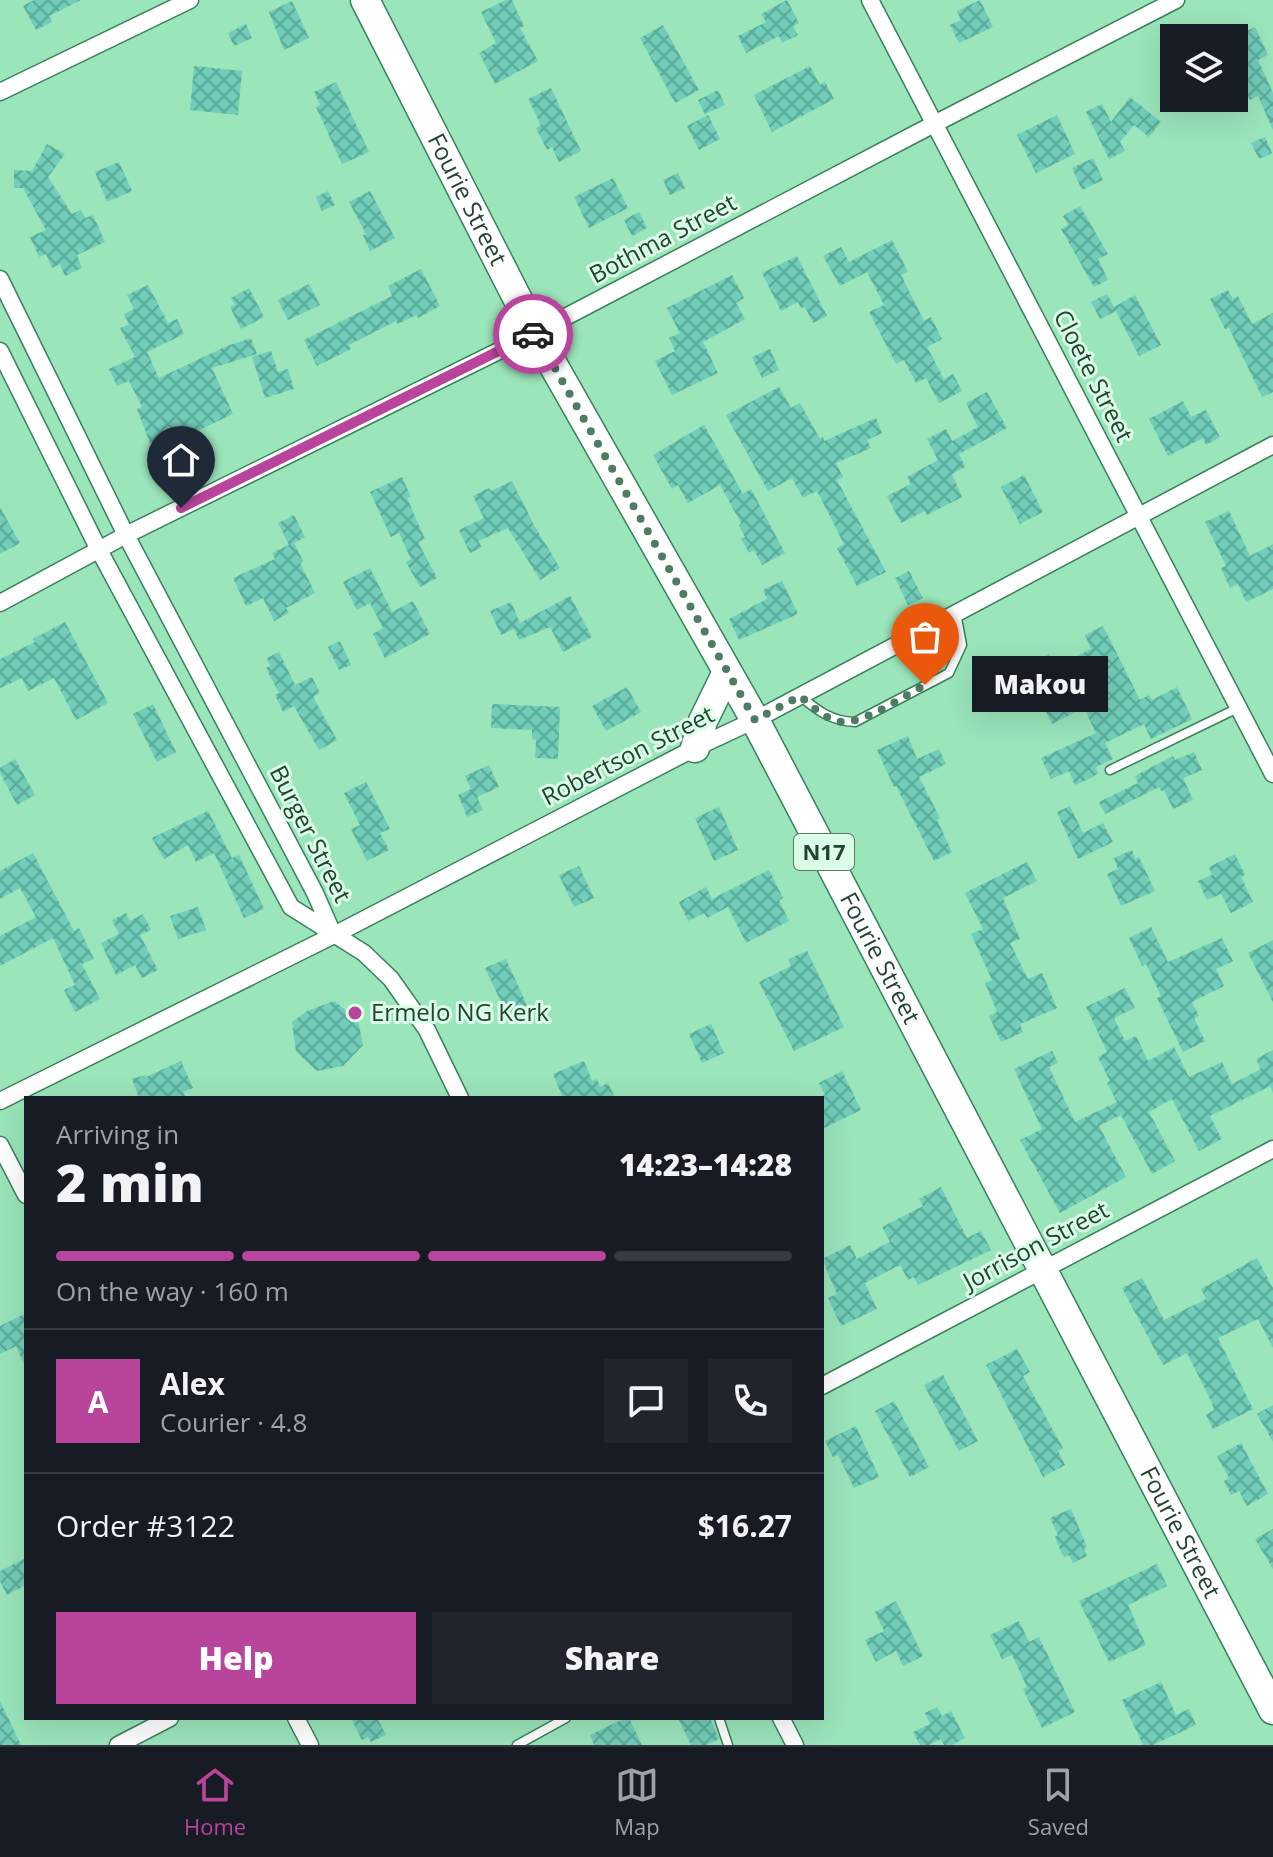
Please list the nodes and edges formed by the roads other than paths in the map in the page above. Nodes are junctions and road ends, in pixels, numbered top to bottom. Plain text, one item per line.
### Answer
1 (190, 0) edge
2 (365, 0) edge
3 (870, 0) edge
4 (1176, 0) edge
5 (0, 92) edge
6 (936, 123) junction
7 (0, 279) edge
8 (535, 333) junction
9 (0, 351) edge
10 (1273, 445) edge
11 (1138, 515) junction
12 (126, 535) junction
13 (99, 550) junction
14 (0, 603) edge
15 (956, 612) junction
16 (727, 672) junction
17 (800, 696) junction
18 (1238, 708) junction
19 (755, 720) junction
20 (695, 748) junction
21 (1110, 770) dead end
22 (1273, 774) edge
23 (334, 935) junction
24 (459, 1096) edge
25 (0, 1101) edge
26 (0, 1145) edge
27 (1273, 1149) edge
28 (24, 1191) edge
29 (1043, 1270) junction
30 (824, 1385) edge
31 (1273, 1710) edge
32 (166, 1720) edge
33 (297, 1720) edge
34 (562, 1720) edge
35 (720, 1720) edge
36 (782, 1720) edge
37 (118, 1745) edge
38 (310, 1745) edge
39 (517, 1745) edge
40 (728, 1745) edge
41 (795, 1745) edge

1 - 5 street
2 - 8 highway, Fourie Street / N17
3 - 6 street, Cloete Street
4 - 6 street, Bothma Street
6 - 8 street, Bothma Street
6 - 11 street, Cloete Street
7 - 12 street, Burger Street
8 - 12 street, Bothma Street
8 - 16 highway, Fourie Street / N17
9 - 13 street, Burger Street
10 - 11 street, Robertson Street
11 - 15 street, Robertson Street
11 - 18 street, Cloete Street
12 - 13 street, Bothma Street
12 - 23 street, Burger Street
13 - 14 street, Bothma Street
13 - 23 street, Burger Street
15 - 17 street, Robertson Street
15 - 17 lane
16 - 19 highway, Fourie Street / N17
16 - 20 highway
17 - 19 street, Robertson Street
18 - 21 lane
18 - 22 street, Cloete Street
19 - 20 street, Robertson Street
19 - 29 highway, Fourie Street / N17
20 - 23 street, Robertson Street
23 - 24 street
23 - 25 street, Robertson Street
26 - 28 street
27 - 29 street, Jorrison Street
29 - 30 street, Jorrison Street
29 - 31 highway, Fourie Street / N17
32 - 37 street
33 - 38 street
34 - 39 lane
35 - 40 lane
36 - 41 street

